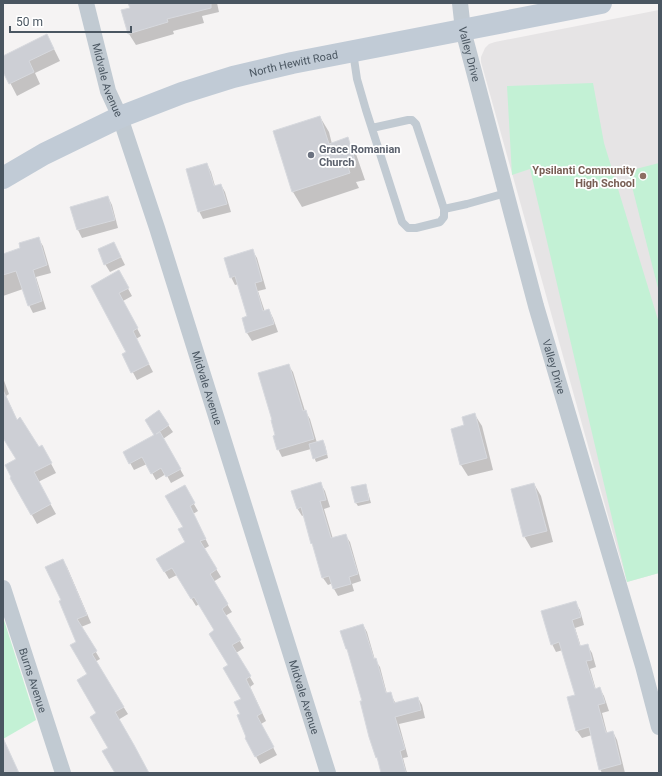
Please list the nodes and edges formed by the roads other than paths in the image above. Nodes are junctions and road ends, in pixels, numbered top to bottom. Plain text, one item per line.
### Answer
1 (86, 3) edge
2 (460, 3) edge
3 (601, 3) edge
4 (463, 30) junction
5 (353, 51) junction
6 (120, 117) junction
7 (372, 128) junction
8 (3, 178) edge
9 (506, 194) junction
10 (444, 209) junction
11 (3, 588) edge
12 (659, 727) edge
13 (63, 773) edge
14 (328, 773) edge

1 - 6 street, Midvale Avenue
2 - 4 street, Valley Drive
3 - 4 main road, North Hewitt Road
4 - 5 main road, North Hewitt Road
4 - 9 street, Valley Drive
5 - 6 main road, North Hewitt Road
5 - 7 lane
6 - 8 main road, North Hewitt Road
6 - 14 street, Midvale Avenue
7 - 10 lane
7 - 10 lane
9 - 10 lane
9 - 12 street, Valley Drive
11 - 13 street, Burns Avenue

